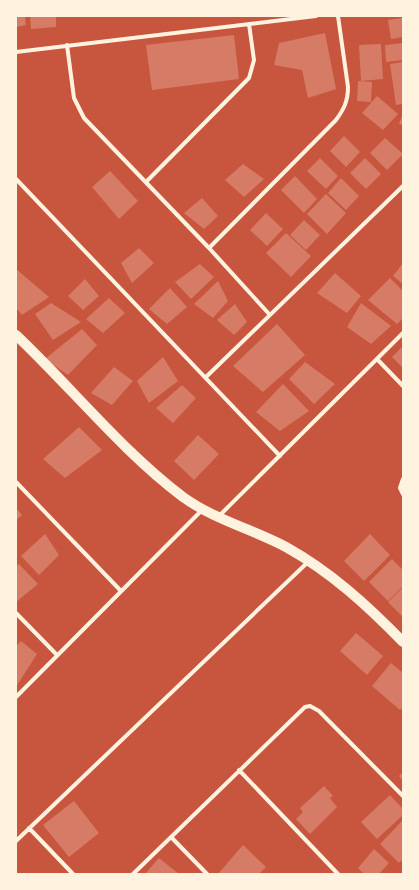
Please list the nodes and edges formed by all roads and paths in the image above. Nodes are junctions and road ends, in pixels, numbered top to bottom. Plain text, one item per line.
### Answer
1 (316, 16) edge
2 (338, 16) edge
3 (249, 24) junction
4 (67, 46) junction
5 (16, 52) edge
6 (16, 179) edge
7 (146, 182) junction
8 (403, 186) edge
9 (209, 248) junction
10 (270, 315) junction
11 (403, 333) edge
12 (16, 335) edge
13 (376, 359) junction
14 (206, 377) junction
15 (403, 386) edge
16 (280, 456) junction
17 (403, 479) edge
18 (16, 482) edge
19 (403, 494) edge
20 (202, 510) junction
21 (217, 517) junction
22 (309, 560) junction
23 (121, 591) junction
24 (16, 613) edge
25 (403, 642) edge
26 (57, 655) junction
27 (16, 697) edge
28 (239, 770) junction
29 (403, 796) edge
30 (29, 828) junction
31 (171, 837) junction
32 (16, 841) edge
33 (73, 874) edge
34 (133, 874) edge
35 (208, 874) edge
36 (338, 874) edge

1 - 3 street
2 - 9 street
3 - 4 street
3 - 7 street
4 - 5 street
4 - 7 street
6 - 14 street
7 - 9 street
8 - 10 street
9 - 10 street
10 - 14 street
11 - 13 street
12 - 20 main road
13 - 15 street
13 - 16 street
14 - 16 street
16 - 21 street
17 - 19 street
18 - 23 street
20 - 21 main road
20 - 23 street
21 - 22 main road
22 - 25 main road
22 - 30 street
23 - 26 street
24 - 26 street
26 - 27 street
28 - 29 street
28 - 31 street
28 - 36 street
30 - 32 street
30 - 33 street
31 - 34 street
31 - 35 street

